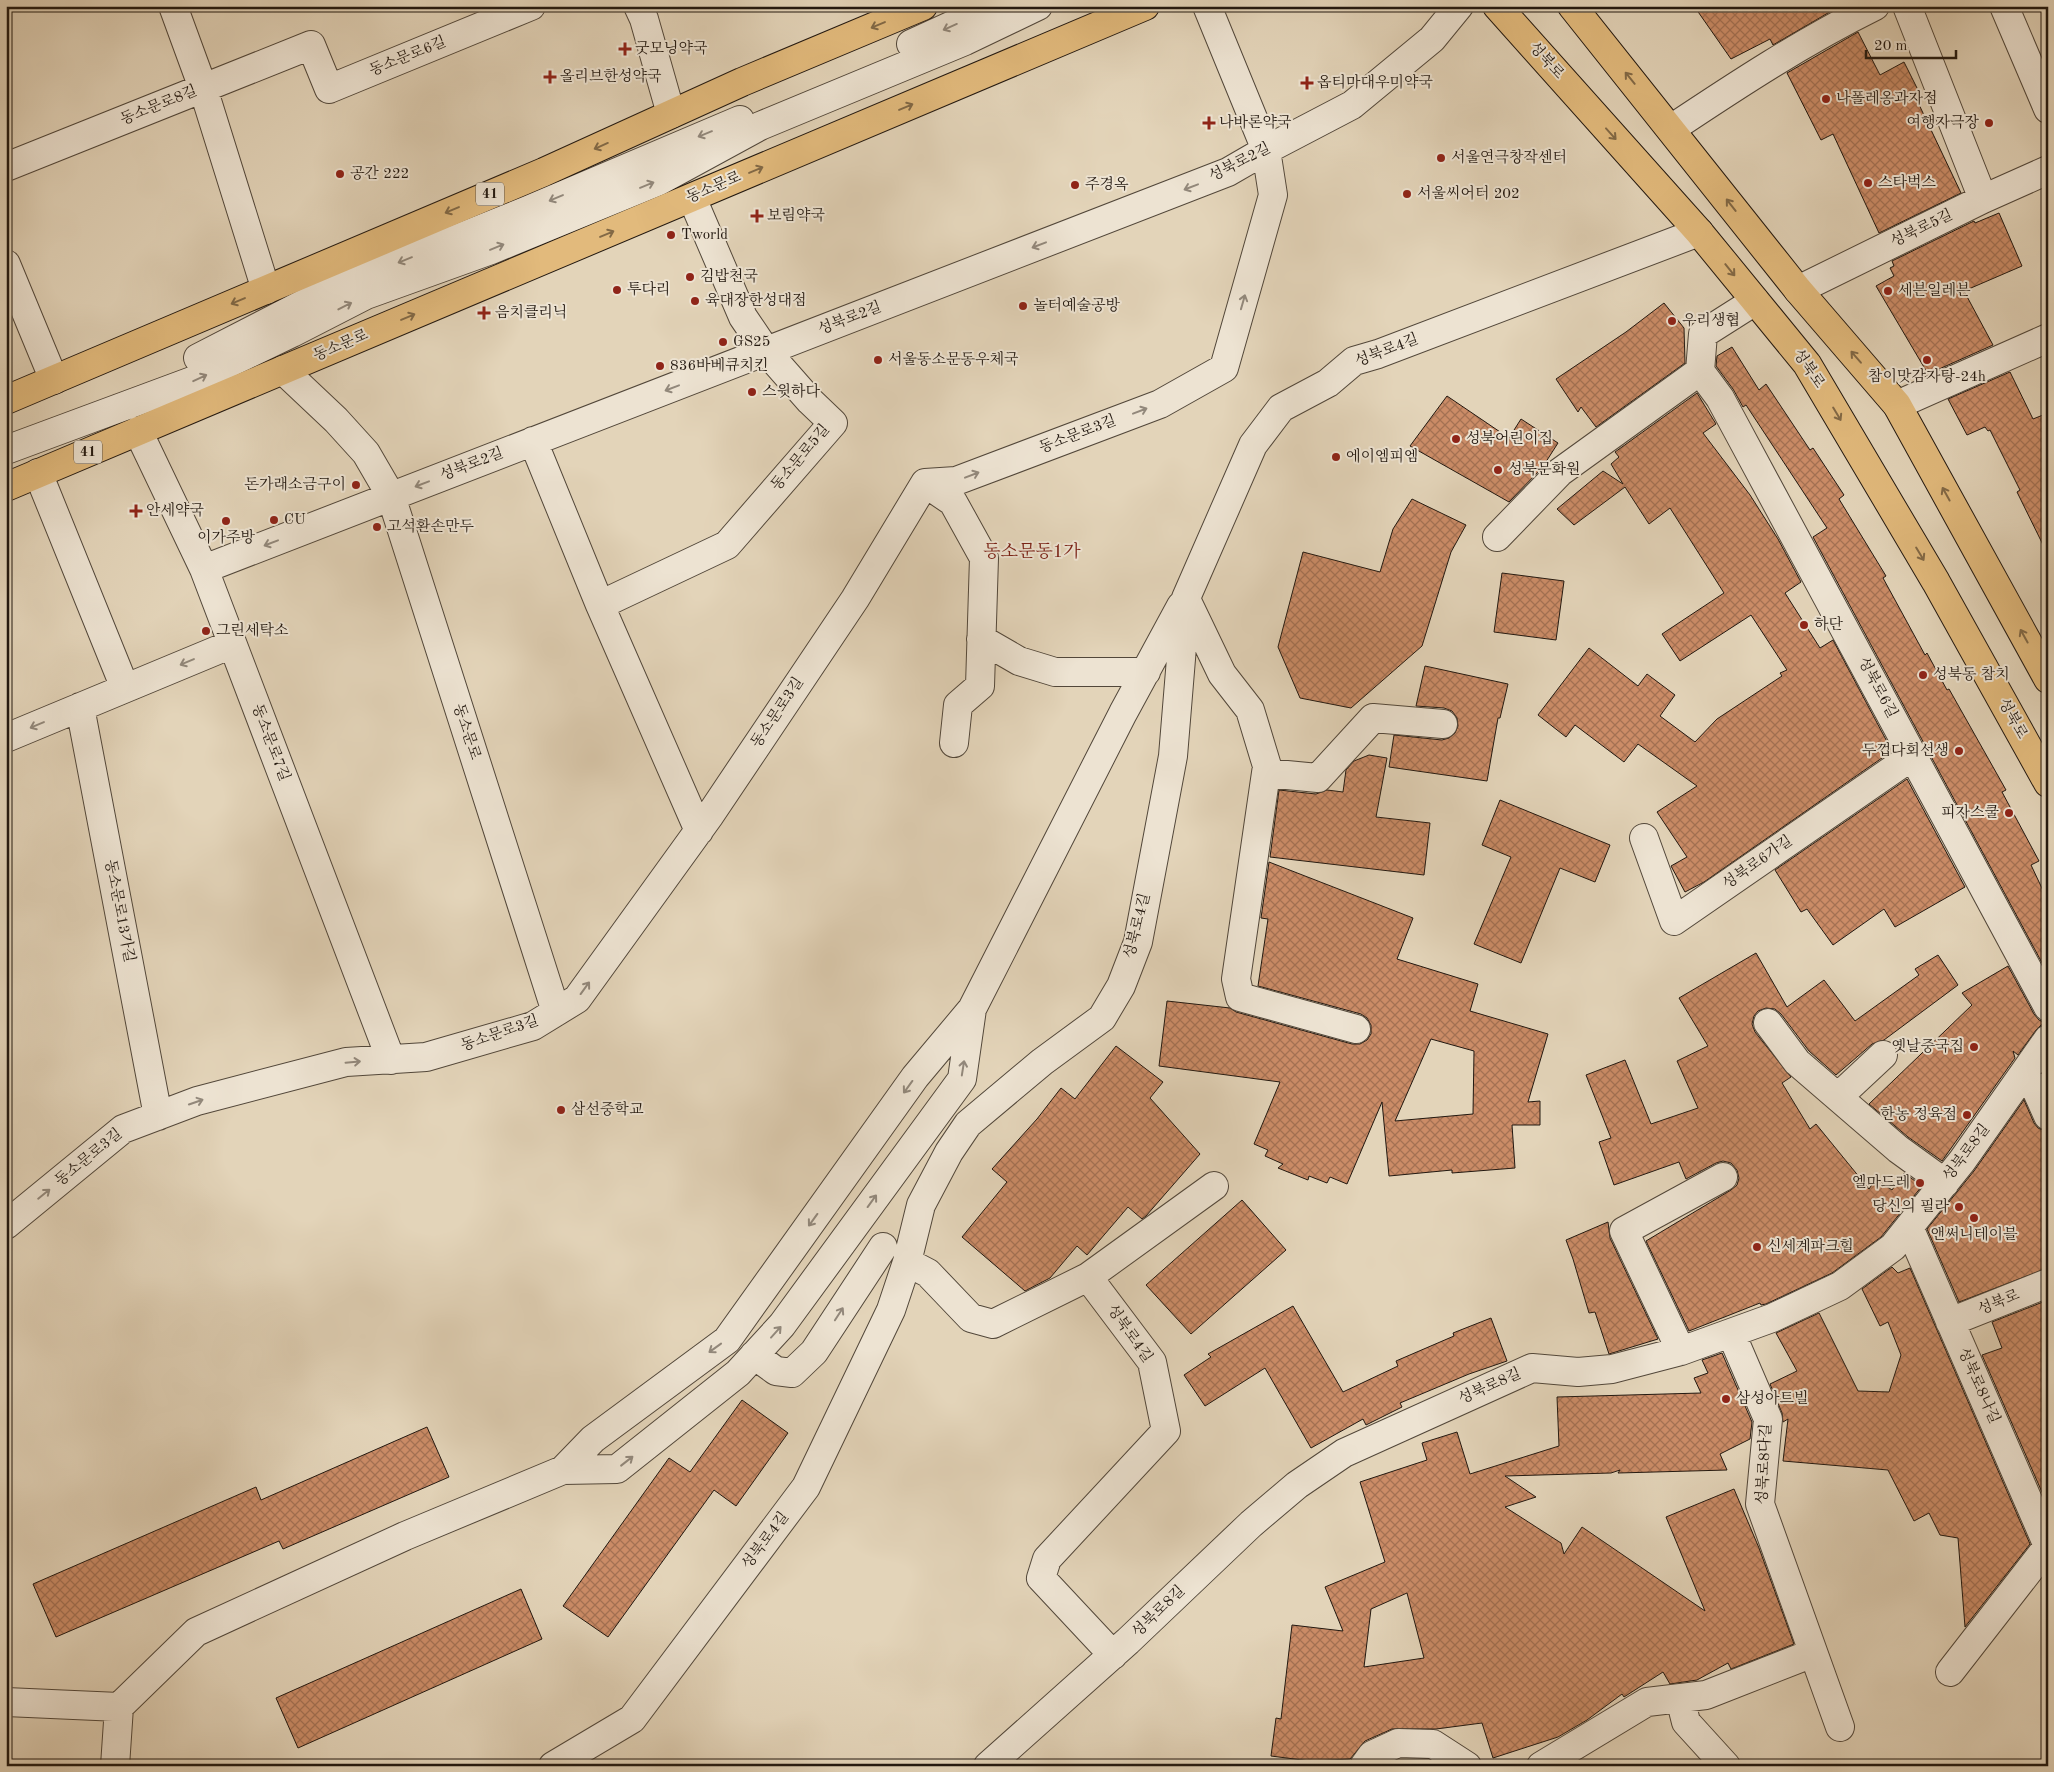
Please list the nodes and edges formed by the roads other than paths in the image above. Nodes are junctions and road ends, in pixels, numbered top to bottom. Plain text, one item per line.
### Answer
1 (173, 6) edge
2 (531, 6) edge
3 (638, 6) edge
4 (923, 6) edge
5 (994, 6) edge
6 (1038, 6) edge
7 (1145, 6) edge
8 (1207, 6) edge
9 (1460, 6) edge
10 (1497, 6) edge
11 (1572, 6) edge
12 (1875, 6) edge
13 (1907, 6) edge
14 (2004, 6) edge
15 (1847, 12) edge
16 (311, 45) joint
17 (203, 88) junction
18 (2048, 109) edge
19 (671, 114) junction
20 (1671, 129) junction
21 (1266, 150) junction
22 (6, 167) edge
23 (2048, 170) edge
24 (692, 198) junction
25 (1983, 198) junction
26 (1699, 232) junction
27 (6, 264) edge
28 (266, 290) junction
29 (1802, 295) junction
30 (1762, 309) junction
31 (2048, 338) edge
32 (766, 351) junction
33 (283, 370) junction
34 (1700, 371) junction
35 (54, 380) junction
36 (6, 400) edge
37 (1897, 405) junction
38 (138, 431) junction
39 (532, 441) junction
40 (6, 442) edge
41 (6, 450) edge
42 (38, 473) junction
43 (925, 483) junction
44 (6, 487) edge
45 (391, 496) junction
46 (1496, 537) dead end
47 (204, 569) junction
48 (1186, 598) junction
49 (600, 605) junction
50 (981, 639) junction
51 (232, 644) junction
52 (1146, 672) junction
53 (2048, 679) edge
54 (125, 688) junction
55 (80, 707) junction
56 (1443, 724) dead end
57 (6, 738) edge
58 (954, 743) dead end
59 (1914, 755) junction
60 (1266, 773) junction
61 (2048, 783) edge
62 (698, 831) junction
63 (1644, 838) dead end
64 (2048, 1007) edge
65 (972, 1009) junction
66 (556, 1012) junction
67 (1768, 1023) dead end
68 (1356, 1029) dead end
69 (2048, 1039) edge
70 (1884, 1055) dead end
71 (391, 1060) junction
72 (2023, 1075) junction
73 (1838, 1097) junction
74 (158, 1116) junction
75 (2048, 1116) edge
76 (1723, 1177) dead end
77 (1945, 1183) junction
78 (1214, 1186) dead end
79 (6, 1225) edge
80 (1909, 1227) junction
81 (883, 1247) dead end
82 (907, 1262) junction
83 (1088, 1277) junction
84 (2048, 1283) edge
85 (1950, 1322) junction
86 (1731, 1333) junction
87 (1681, 1351) junction
88 (754, 1355) junction
89 (564, 1470) junction
90 (2048, 1546) edge
91 (1813, 1653) junction
92 (1113, 1655) junction
93 (1950, 1672) dead end
94 (1680, 1698) junction
95 (6, 1702) edge
96 (119, 1707) junction
97 (1840, 1727) dead end
98 (115, 1766) edge
99 (552, 1766) edge
100 (988, 1766) edge
101 (1364, 1766) edge
102 (1467, 1766) edge
103 (1541, 1766) edge
104 (1726, 1766) edge

1 - 17 street
2 - 16 street, 동소문로6길
3 - 19 street
4 -> 19 main road, 41
5 -> 40 street
41 -> 6 street
24 -> 7 main road, 동소문로 / 41
8 - 21 street, 동소문로3길
9 - 21 street, 성북로2길
10 -> 26 main road, 성북로
20 -> 11 main road
12 - 15 street
13 - 25 street
14 - 18 street
15 - 20 street
16 - 17 street, 동소문로8길
17 - 22 street, 동소문로8길
17 - 28 street
19 -> 28 main road, 41
29 -> 20 main road
21 -> 32 street, 성북로2길
43 -> 21 street, 동소문로3길
23 - 25 street, 성북로5길
24 - 32 street, 동소문로5길
33 -> 24 main road, 동소문로 / 41
25 - 29 street, 성북로5길
26 -> 30 main road, 성북로
26 - 48 street, 성북로4길
27 - 35 street
28 -> 35 main road, 41
29 - 30 main road
37 -> 29 main road
30 - 34 street
30 -> 61 main road, 성북로
31 - 37 street
32 -> 39 street, 성북로2길
32 - 49 street, 동소문로5길
33 - 38 main road, 동소문로 / 41
33 - 45 street, 동소문로
34 - 46 street
34 - 59 street, 성북로6길
35 - 36 main road, 41
53 -> 37 main road
38 - 42 main road, 동소문로 / 41
38 - 47 street, 동소문로7길
39 -> 45 street, 성북로2길
39 - 49 street
42 - 44 main road, 동소문로 / 41
42 - 54 street
43 - 50 street
43 - 62 street, 동소문로3길
45 -> 47 street, 성북로2길
45 - 66 street, 동소문로
47 - 51 street, 동소문로7길
48 - 52 street
48 - 60 street
48 - 82 street, 성북로4길
49 - 62 street
50 - 52 street
50 - 58 street
51 -> 54 street
51 - 71 street, 동소문로7길
52 - 65 street
54 - 55 street
55 -> 57 street
55 - 74 street, 동소문로13가길
56 - 60 street
59 - 63 street, 성북로6가길
59 - 64 street, 성북로6길
60 - 68 street
66 -> 62 street, 동소문로3길
88 -> 65 street
65 -> 89 street
66 - 71 street, 동소문로3길
67 - 73 street
69 - 72 street, 성북로8길
70 - 73 street
74 -> 71 street, 동소문로3길
72 - 75 street
72 - 77 street, 성북로8길
73 - 77 street
79 -> 74 street, 동소문로3길
76 - 87 street
77 - 80 street, 성북로8길
78 - 83 street
80 - 85 street, 성북로8나길
80 - 86 street, 성북로8길
88 -> 81 street
82 - 83 street
82 - 99 street, 성북로4길
83 - 92 street, 성북로4길
84 - 85 street, 성북로
85 - 90 street, 성북로8나길
86 - 87 street, 성북로8길
86 - 91 street, 성북로8다길
87 - 92 street, 성북로8길
89 -> 88 street
89 - 96 street
90 - 93 street, 성북로8나길
91 - 94 street
91 - 97 street, 성북로8다길
92 - 100 street, 성북로8길
94 - 103 street
94 - 104 street
95 - 96 street
96 - 98 street
101 - 102 street

